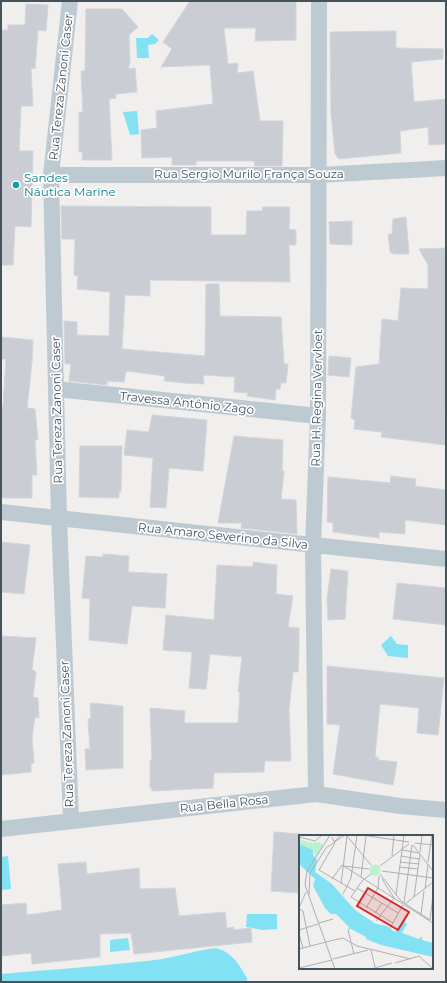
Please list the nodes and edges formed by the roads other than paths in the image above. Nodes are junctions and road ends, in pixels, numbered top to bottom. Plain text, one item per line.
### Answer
1 (70, 1) edge
2 (319, 1) edge
3 (446, 168) edge
4 (51, 175) junction
5 (319, 175) junction
6 (56, 389) junction
7 (318, 416) junction
8 (1, 512) edge
9 (59, 518) junction
10 (313, 546) junction
11 (446, 559) edge
12 (316, 794) junction
13 (446, 810) edge
14 (71, 820) junction
15 (1, 829) edge

1 - 4 street, Rua Tereza Zanoni Caser
2 - 5 street, Rua H. Regina Vervloet
3 - 5 street, Rua Sergio Murilo França Souza
4 - 5 street, Rua Sergio Murilo França Souza
4 - 6 street, Rua Tereza Zanoni Caser
5 - 7 street, Rua H. Regina Vervloet
6 - 7 street, Travessa Antônio Zago
6 - 9 street, Rua Tereza Zanoni Caser
7 - 10 street, Rua H. Regina Vervloet
8 - 9 street, Rua Amaro Severino da Silva
9 - 10 street, Rua Amaro Severino da Silva
9 - 14 street, Rua Tereza Zanoni Caser
10 - 11 street, Rua Amaro Severino da Silva
10 - 12 street, Rua H. Regina Vervloet
12 - 13 street, Rua Bella Rosa
12 - 14 street, Rua Bella Rosa
14 - 15 street, Rua Bella Rosa

